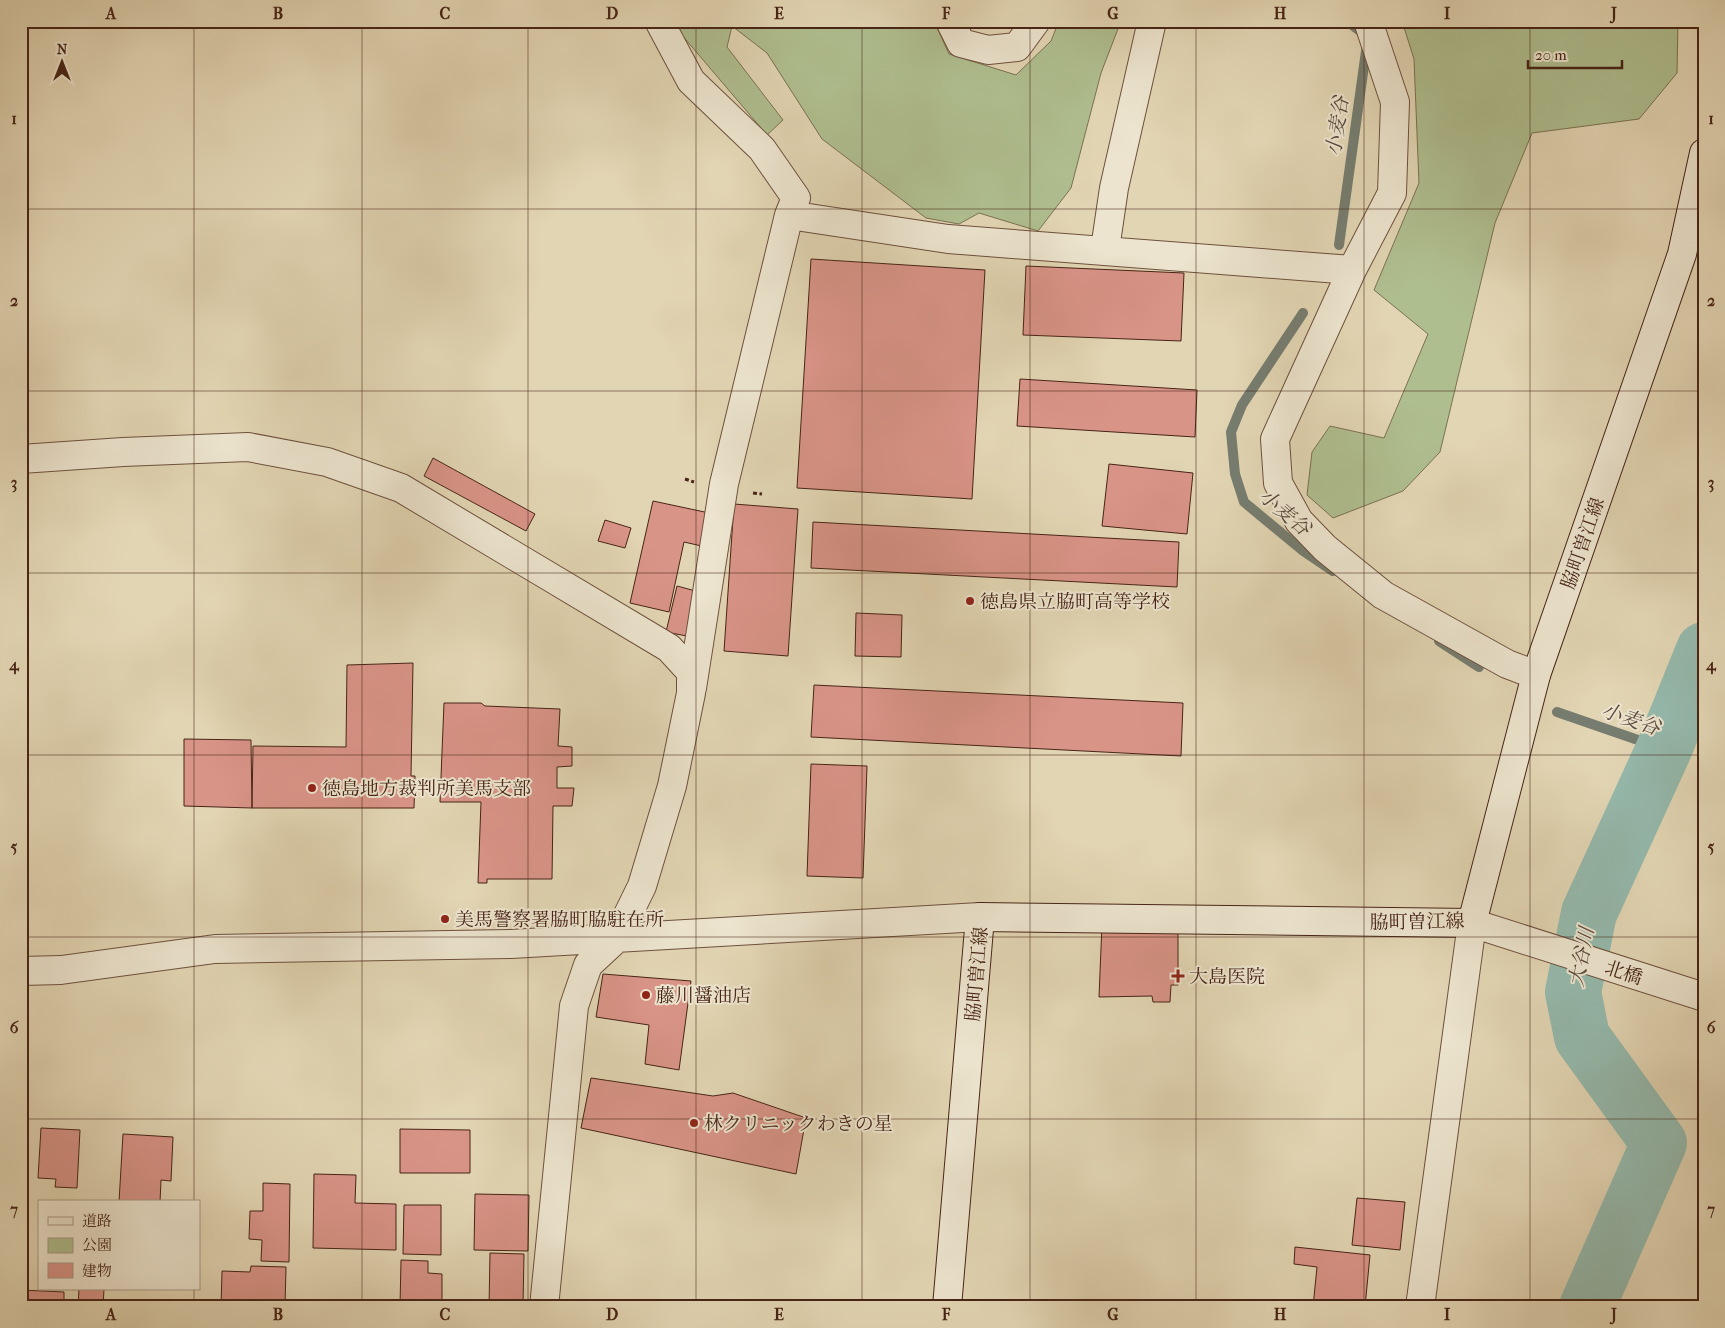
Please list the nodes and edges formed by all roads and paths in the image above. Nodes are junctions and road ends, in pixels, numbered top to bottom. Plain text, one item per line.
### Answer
1 (659, 21) edge
2 (950, 21) edge
3 (1036, 21) edge
4 (1152, 21) edge
5 (1368, 21) edge
6 (1704, 153) edge
7 (789, 215) junction
8 (1105, 249) junction
9 (1352, 270) junction
10 (21, 459) edge
11 (1536, 675) junction
12 (692, 692) junction
13 (980, 917) junction
14 (1472, 923) junction
15 (616, 938) junction
16 (21, 971) edge
17 (1704, 997) edge
18 (544, 1307) edge
19 (947, 1307) edge
20 (1420, 1307) edge

1 - 7 street
2 - 3 street
4 - 8 street
5 - 9 street
6 - 11 street, 脇町曽江線
7 - 8 street
7 - 12 street
8 - 9 street
9 - 11 street
10 - 12 street
11 - 14 street, 脇町曽江線
12 - 15 street
13 - 14 street, 脇町曽江線
13 - 15 street
13 - 19 street, 脇町曽江線
14 - 17 street, 北橋
14 - 20 street
15 - 16 street
15 - 18 street

